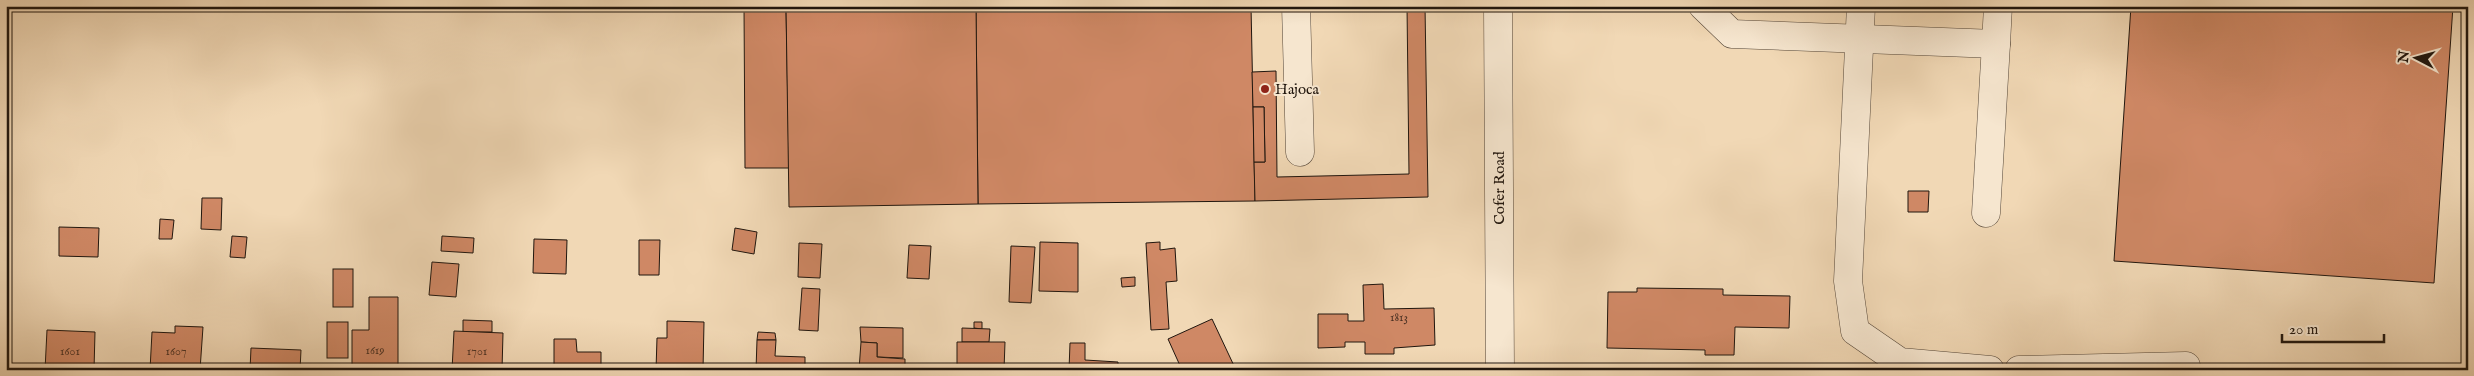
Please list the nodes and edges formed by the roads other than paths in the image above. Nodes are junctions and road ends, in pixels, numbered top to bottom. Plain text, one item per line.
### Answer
1 (1296, 6) edge
2 (1498, 6) edge
3 (1702, 6) edge
4 (1861, 6) edge
5 (1998, 6) edge
6 (1859, 39) junction
7 (1996, 44) junction
8 (1300, 152) dead end
9 (1986, 213) dead end
10 (1500, 370) edge
11 (1990, 370) edge
12 (2018, 370) edge
13 (2186, 370) edge

1 - 8 street
2 - 10 street, Cofer Road
3 - 6 street
4 - 6 street
5 - 7 street
6 - 7 street
6 - 11 street
7 - 9 street
12 - 13 street

